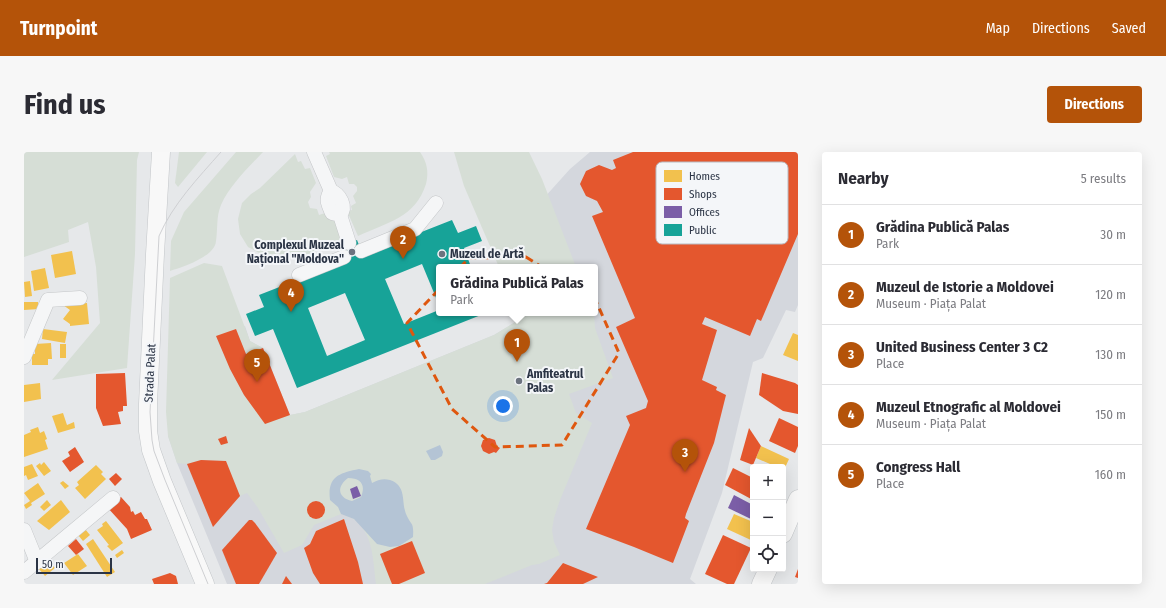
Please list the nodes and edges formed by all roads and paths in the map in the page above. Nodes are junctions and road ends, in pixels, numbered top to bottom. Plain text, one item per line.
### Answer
1 (161, 152) edge
2 (314, 152) edge
3 (436, 203) dead end
4 (344, 258) dead end
5 (299, 275) dead end
6 (80, 298) dead end
7 (24, 357) edge
8 (113, 498) dead end
9 (798, 499) edge
10 (786, 527) edge
11 (24, 530) edge
12 (37, 562) junction
13 (24, 572) edge
14 (767, 572) edge
15 (205, 584) edge
16 (761, 584) edge

1 - 15 main road, Strada Palat
2 - 3 street
4 - 5 street
6 - 7 street
8 - 12 street
9 - 10 main road
11 - 12 street
12 - 13 street
14 - 16 main road

